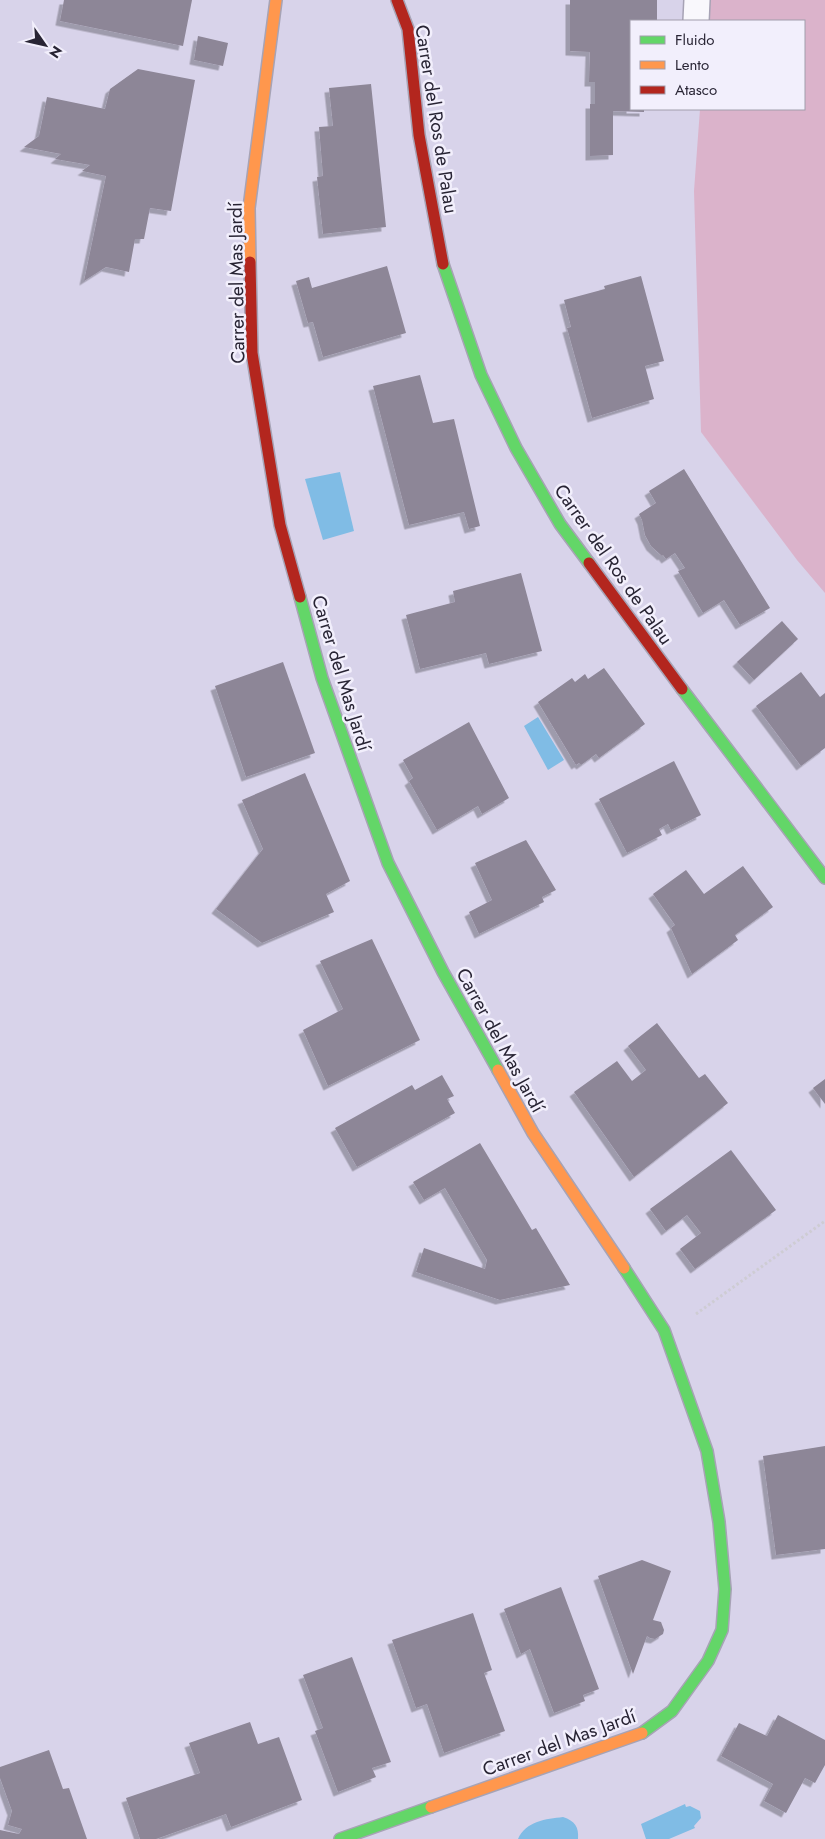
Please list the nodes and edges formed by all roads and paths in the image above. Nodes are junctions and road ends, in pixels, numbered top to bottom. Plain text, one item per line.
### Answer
1 (276, 0) edge
2 (397, 0) edge
3 (697, 0) edge
4 (696, 20) edge
5 (825, 878) edge
6 (825, 1221) edge
7 (666, 1336) junction
8 (340, 1839) edge

1 - 7 street, Carrer del Mas Jardí
2 - 5 street, Carrer del Ros de Palau
3 - 4 lane
6 - 7 path
7 - 8 street, Carrer del Mas Jardí

